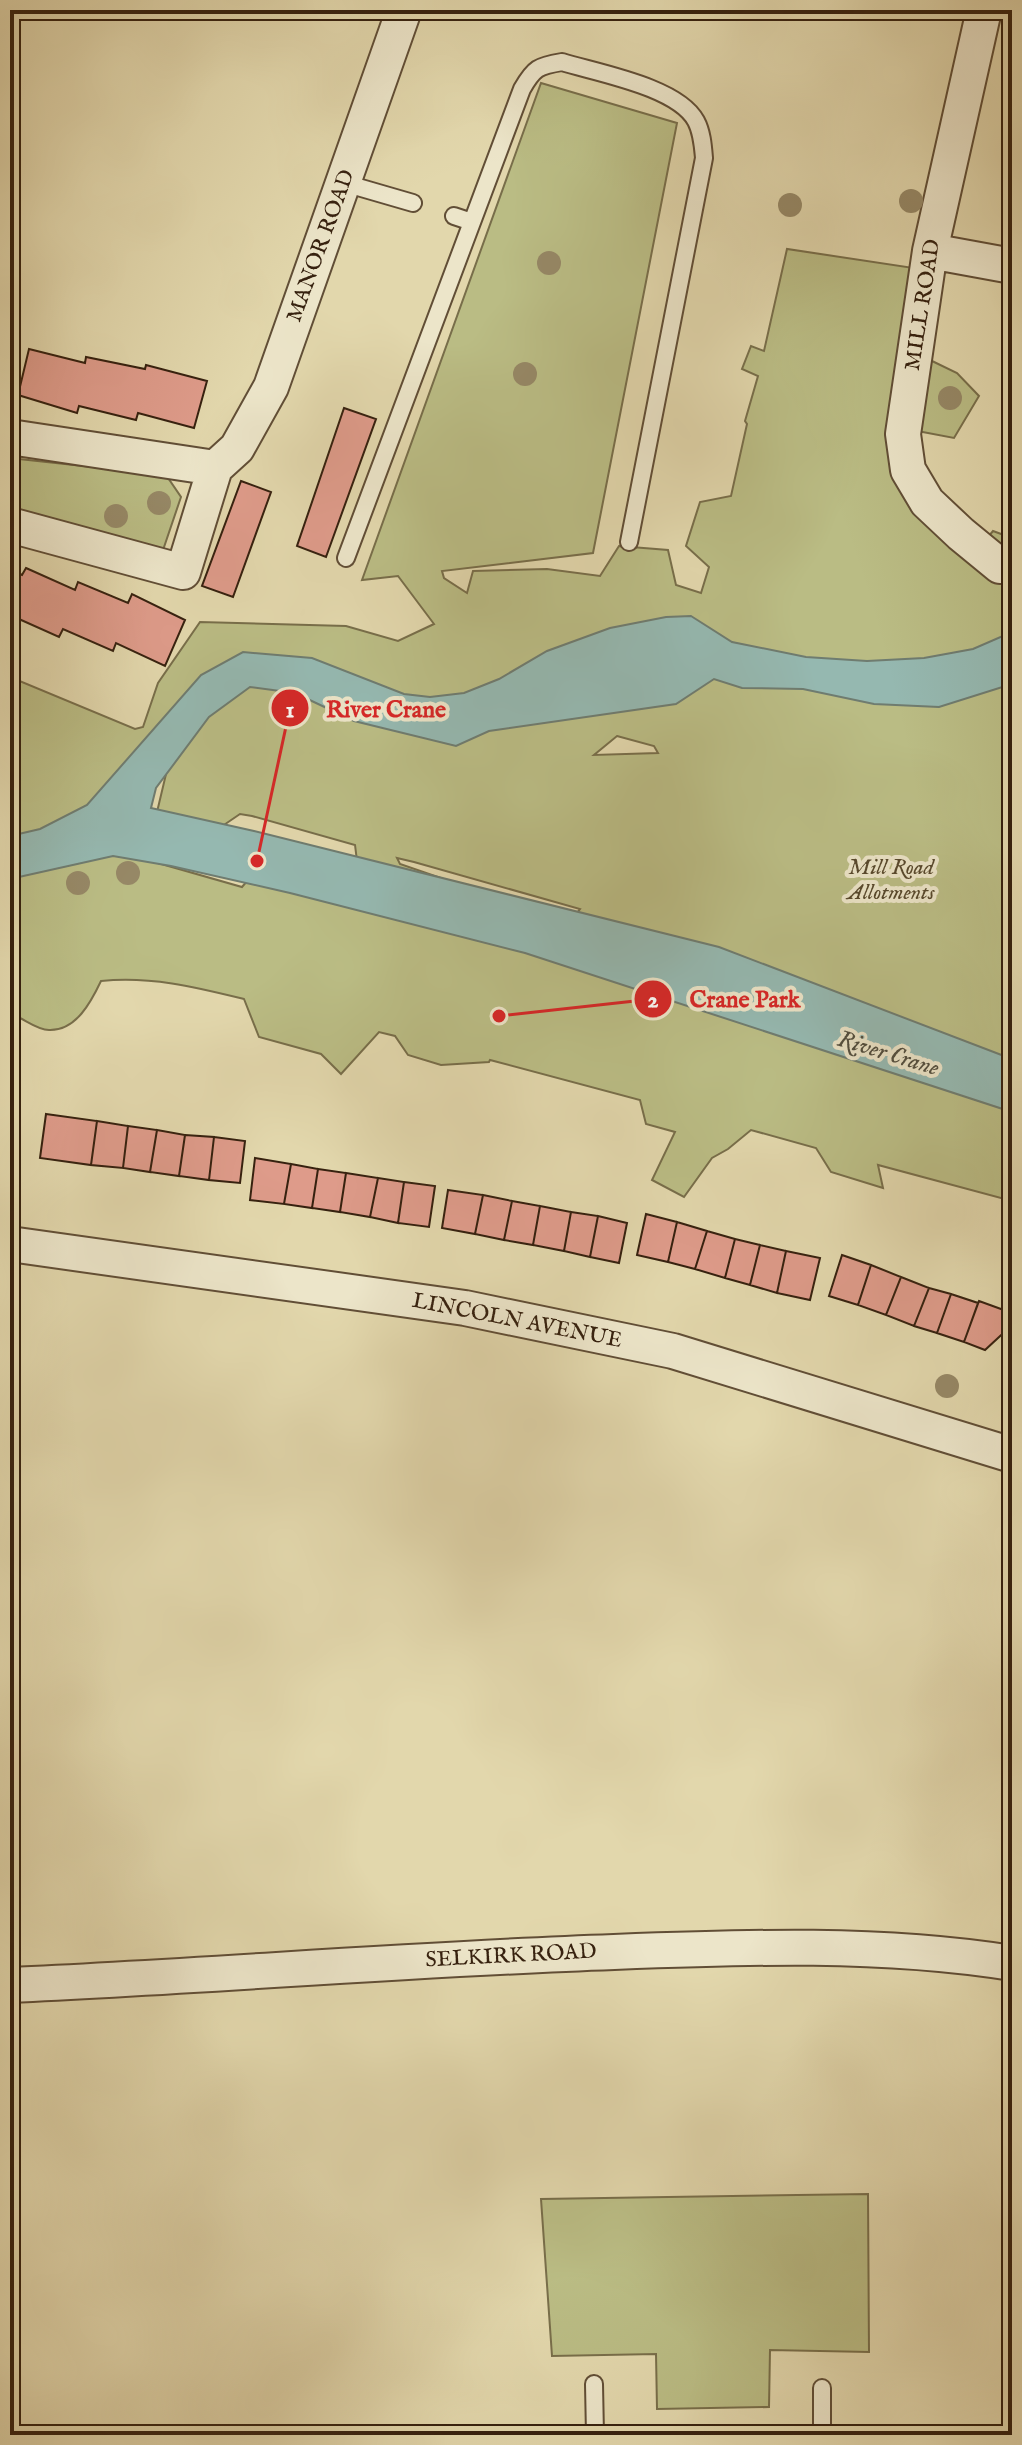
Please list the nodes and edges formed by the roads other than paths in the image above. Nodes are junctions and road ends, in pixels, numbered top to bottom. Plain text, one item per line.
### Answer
1 (404, 10) edge
2 (984, 10) edge
3 (344, 183) junction
4 (413, 203) dead end
5 (454, 216) dead end
6 (472, 222) junction
7 (930, 251) junction
8 (1012, 266) edge
9 (10, 437) edge
10 (215, 468) junction
11 (10, 525) edge
12 (629, 542) dead end
13 (346, 558) dead end
14 (1000, 566) dead end
15 (10, 1244) edge
16 (1012, 1455) edge
17 (1012, 1963) edge
18 (10, 1985) edge
19 (594, 2384) dead end
20 (822, 2388) dead end
21 (595, 2435) edge
22 (822, 2435) edge

1 - 3 street, MANOR ROAD
2 - 7 street, MILL ROAD
3 - 4 lane
3 - 10 street, MANOR ROAD
5 - 6 lane
6 - 12 lane
6 - 13 lane
7 - 8 street
7 - 14 street, MILL ROAD
9 - 10 street
10 - 11 street, MANOR ROAD
15 - 16 street, LINCOLN AVENUE
17 - 18 street, SELKIRK ROAD
19 - 21 lane
20 - 22 lane

